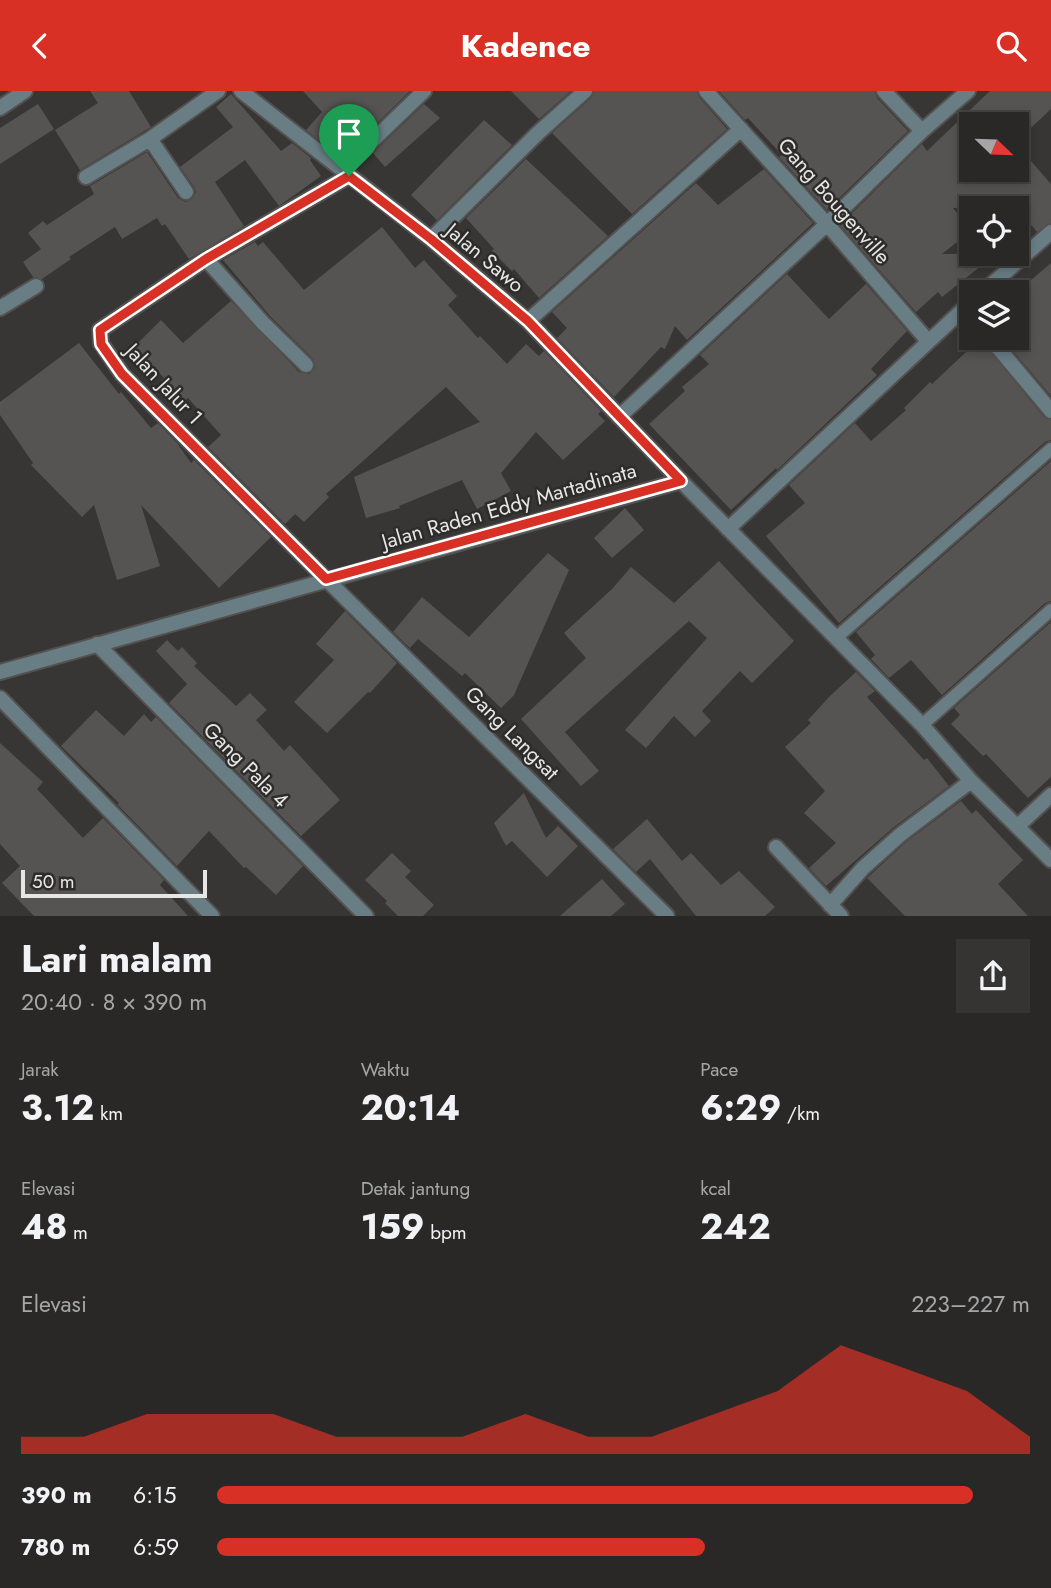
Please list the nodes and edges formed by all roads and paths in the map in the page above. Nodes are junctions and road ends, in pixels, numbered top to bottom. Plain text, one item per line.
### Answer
1 (25, 91) edge
2 (218, 91) edge
3 (241, 91) edge
4 (265, 91) edge
5 (424, 91) edge
6 (585, 91) edge
7 (706, 91) edge
8 (884, 91) edge
9 (968, 91) edge
10 (254, 102) junction
11 (0, 108) edge
12 (741, 129) junction
13 (922, 131) junction
14 (150, 139) junction
15 (345, 173) junction
16 (86, 177) dead end
17 (186, 192) dead end
18 (827, 224) junction
19 (1051, 232) edge
20 (431, 239) junction
21 (206, 259) junction
22 (997, 280) edge
23 (36, 286) dead end
24 (0, 308) edge
25 (959, 316) edge
26 (528, 321) junction
27 (928, 341) junction
28 (1000, 350) edge
29 (306, 365) dead end
30 (1051, 411) edge
31 (619, 417) junction
32 (1051, 449) edge
33 (681, 481) junction
34 (728, 529) junction
35 (326, 579) junction
36 (1051, 610) edge
37 (836, 638) junction
38 (97, 644) junction
39 (0, 672) edge
40 (0, 698) edge
41 (922, 725) junction
42 (971, 781) junction
43 (1051, 795) edge
44 (1018, 826) junction
45 (776, 847) dead end
46 (1051, 860) edge
47 (836, 911) edge
48 (212, 916) edge
49 (366, 916) edge
50 (667, 916) edge

1 - 11 street
2 - 14 street
3 - 10 street, Jalan Sawo
4 - 10 street
5 - 15 street, Jalan Jalur 1
6 - 20 street
7 - 12 street, Gang Bougenville
8 - 13 street
9 - 13 street
10 - 15 street, Jalan Sawo
12 - 18 street, Gang Bougenville
12 - 26 street
13 - 18 street
14 - 16 street
14 - 17 street
15 - 20 street, Jalan Sawo
15 - 21 street, Jalan Jalur 1
18 - 27 street, Gang Bougenville
18 - 31 street
19 - 22 street
20 - 26 street, Jalan Sawo
21 - 29 street
21 - 35 street, Jalan Jalur 1
23 - 24 street
25 - 27 street
26 - 31 street, Jalan Sawo
27 - 34 street
28 - 30 street
31 - 33 street, Jalan Sawo
32 - 37 lane
33 - 34 street
33 - 35 street, Jalan Raden Eddy Martadinata
34 - 37 street
35 - 38 street, Jalan Raden Eddy Martadinata
35 - 50 street, Gang Langsat
36 - 41 lane
37 - 41 street
38 - 39 street, Jalan Raden Eddy Martadinata
38 - 49 street, Gang Pala 4
40 - 48 street
41 - 42 street
42 - 44 street
42 - 47 street
43 - 44 street
44 - 46 street
45 - 47 street

